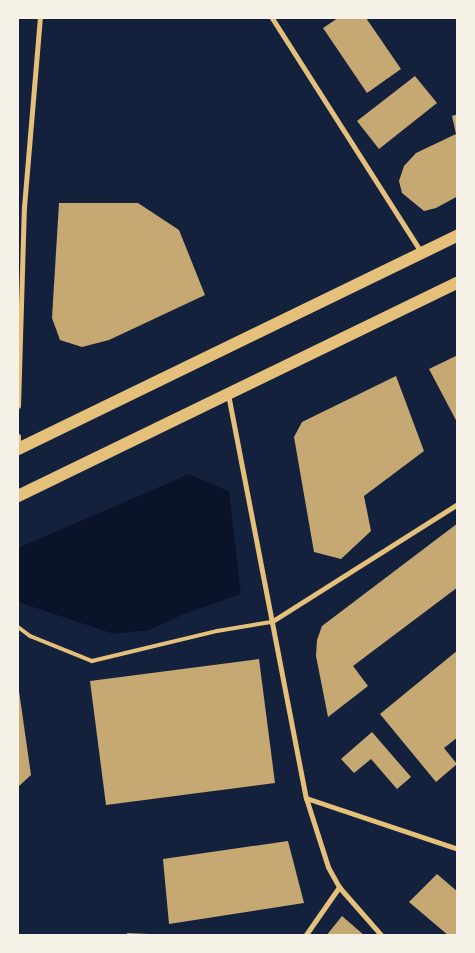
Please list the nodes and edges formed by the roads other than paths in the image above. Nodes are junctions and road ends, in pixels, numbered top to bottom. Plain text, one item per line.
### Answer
1 (40, 18) edge
2 (272, 18) edge
3 (458, 235) edge
4 (421, 252) junction
5 (458, 282) edge
6 (228, 393) junction
7 (18, 406) edge
8 (18, 436) edge
9 (18, 449) edge
10 (18, 496) edge
11 (458, 504) edge
12 (270, 622) junction
13 (18, 627) edge
14 (306, 798) junction
15 (458, 850) edge
16 (339, 887) junction
17 (305, 936) edge
18 (382, 936) edge

1 - 7 street
2 - 4 street
3 - 4 main road
4 - 9 main road
5 - 6 main road
6 - 10 main road
6 - 12 street
8 - 9 street
11 - 12 street
12 - 13 lane
12 - 14 street
14 - 15 street
14 - 16 street
16 - 17 street
16 - 18 street

